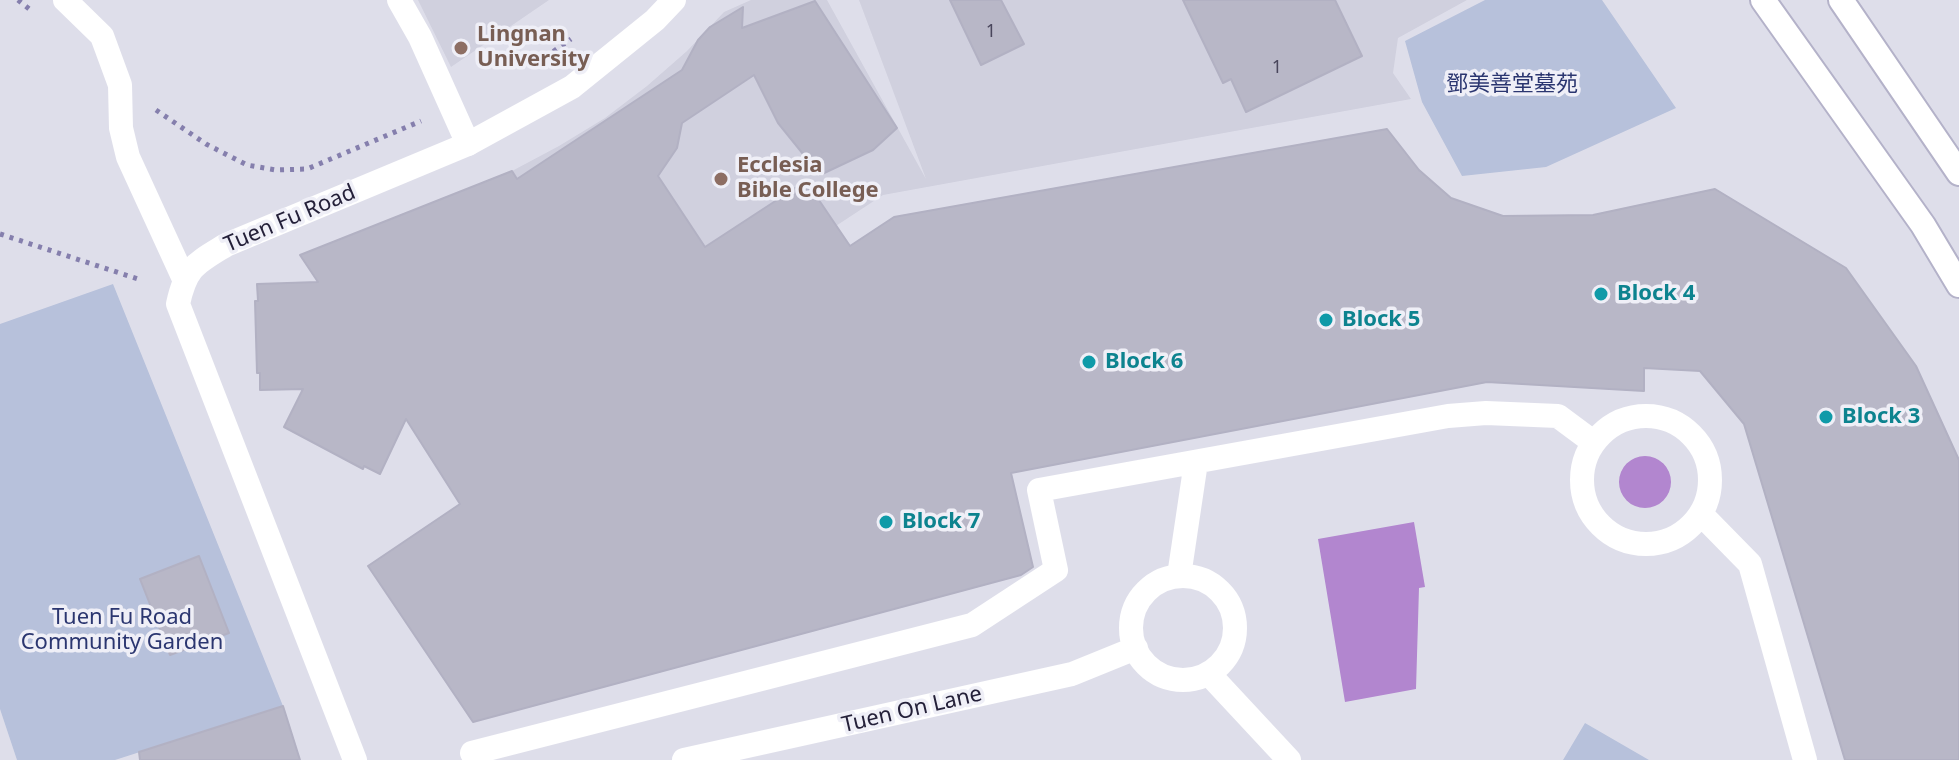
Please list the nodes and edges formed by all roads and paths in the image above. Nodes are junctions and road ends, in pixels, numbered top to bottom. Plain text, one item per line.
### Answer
1 (18, 0) edge
2 (65, 0) edge
3 (399, 0) edge
4 (674, 0) edge
5 (1763, 0) edge
6 (1841, 0) edge
7 (41, 19) dead end
8 (577, 35) dead end
9 (531, 67) dead end
10 (120, 85) junction
11 (452, 108) junction
12 (468, 144) junction
13 (1959, 173) edge
14 (0, 234) edge
15 (138, 279) dead end
16 (184, 279) junction
17 (1959, 285) edge
18 (1593, 442) junction
19 (1196, 462) junction
20 (1701, 514) junction
21 (1179, 576) junction
22 (1136, 648) junction
23 (1209, 674) junction
24 (472, 753) dead end
25 (355, 760) edge
26 (684, 760) edge
27 (1289, 760) edge
28 (1805, 760) edge

1 - 7 path
2 - 10 street
3 - 11 street
4 - 12 street, Tuen Fu Road
5 - 17 street
6 - 13 street
8 - 9 path
10 - 11 path
10 - 16 street
11 - 12 street
12 - 16 street, Tuen Fu Road
14 - 15 path
16 - 25 street
18 - 19 street
18 - 20 street
18 - 20 street
19 - 21 street
19 - 24 street
20 - 28 street
21 - 22 street
21 - 23 street
22 - 23 street
22 - 26 street, Tuen On Lane
23 - 27 street

